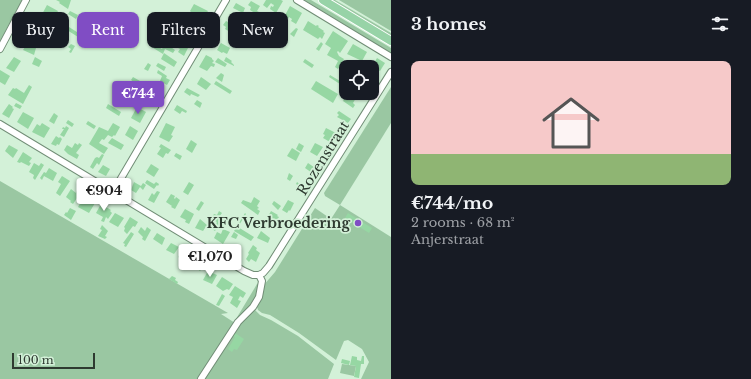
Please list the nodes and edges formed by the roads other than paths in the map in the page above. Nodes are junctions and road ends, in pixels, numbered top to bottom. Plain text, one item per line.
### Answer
1 (26, 0) edge
2 (226, 0) edge
3 (297, 0) edge
4 (323, 0) edge
5 (391, 41) edge
6 (0, 49) edge
7 (391, 57) edge
8 (391, 72) edge
9 (0, 124) edge
10 (114, 192) junction
11 (259, 275) junction
12 (201, 379) edge

1 - 6 street
2 - 10 street
3 - 7 street
4 - 5 main road
8 - 11 street, Rozenstraat
9 - 10 street
10 - 11 street
11 - 12 street

